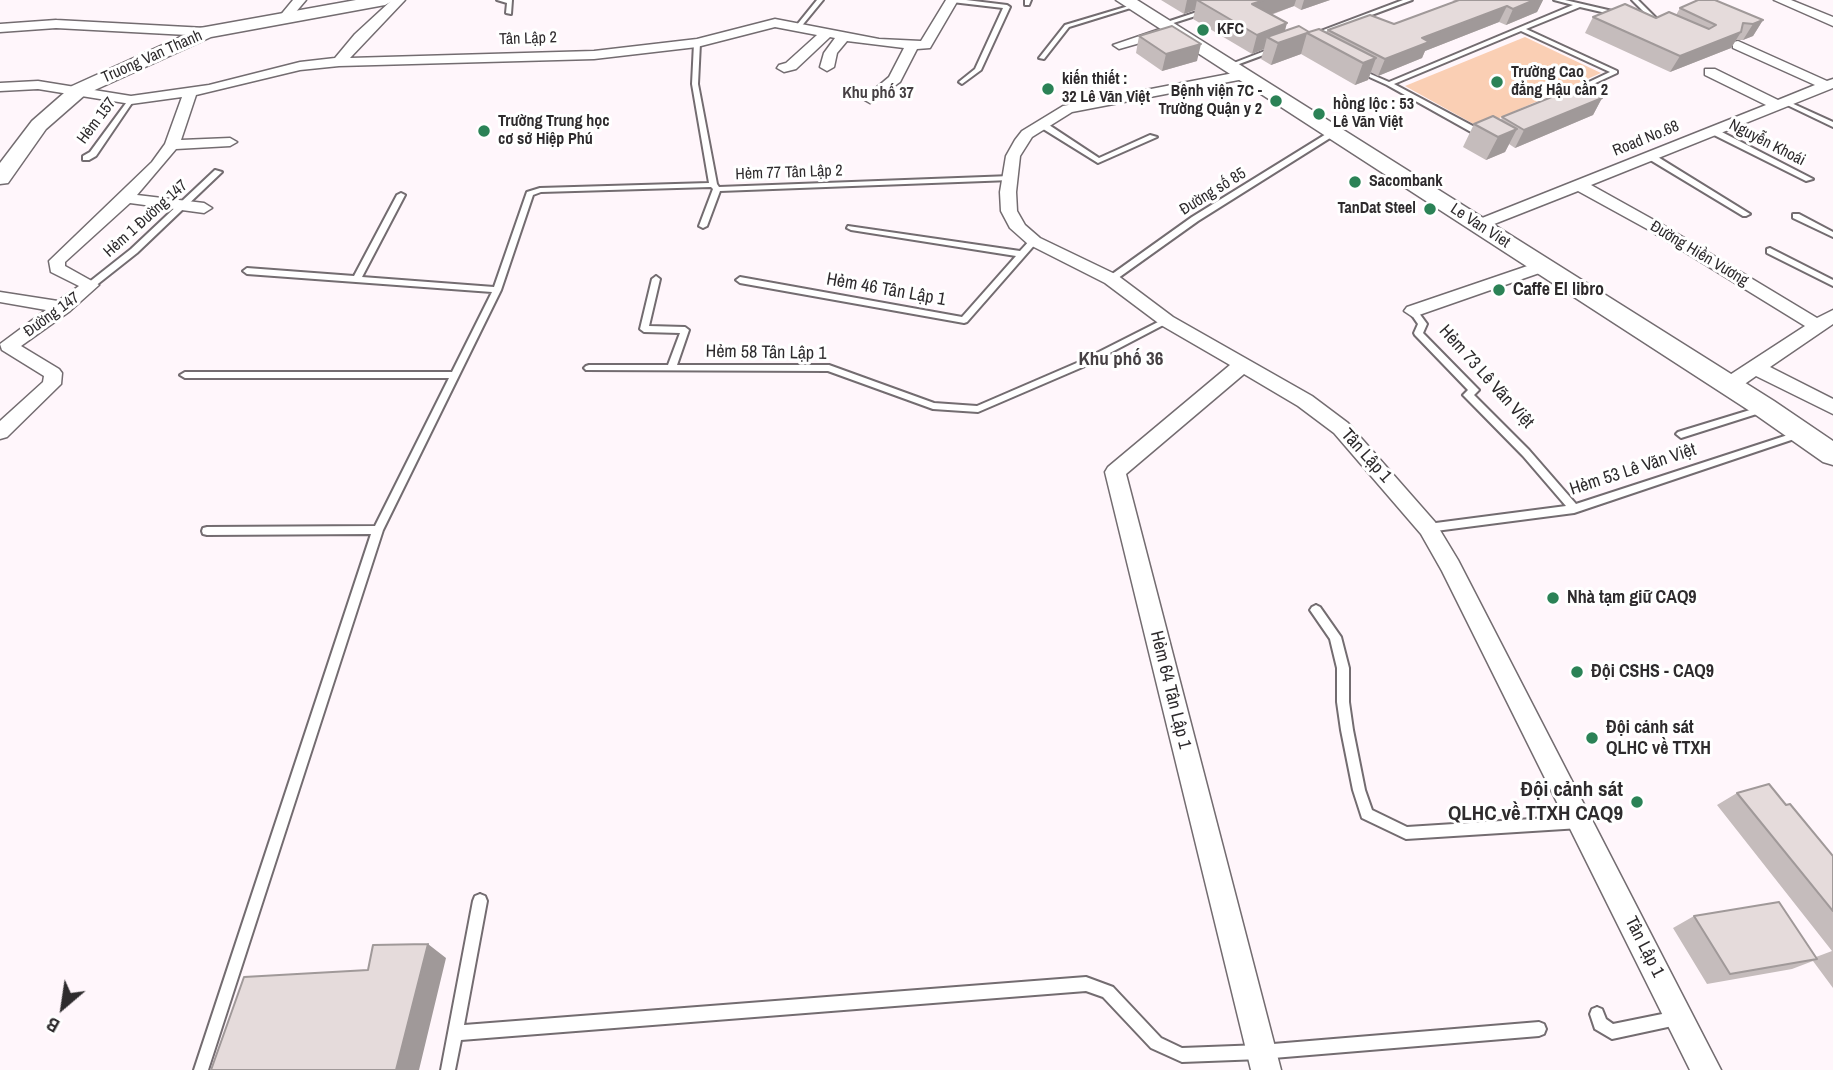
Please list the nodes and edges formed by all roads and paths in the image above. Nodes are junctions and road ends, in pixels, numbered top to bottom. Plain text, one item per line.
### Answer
1 (300, 0) edge
2 (385, 0) edge
3 (399, 0) edge
4 (500, 0) edge
5 (820, 0) edge
6 (952, 0) edge
7 (1409, 0) edge
8 (1557, 0) edge
9 (1635, 0) edge
10 (1780, 0) edge
11 (1130, 3) edge
12 (1579, 5) junction
13 (1214, 8) edge
14 (509, 13) dead end
15 (1631, 16) edge
16 (285, 17) junction
17 (1644, 19) edge
18 (1657, 22) junction
19 (1833, 22) edge
20 (798, 27) junction
21 (1168, 27) junction
22 (1668, 27) edge
23 (0, 28) edge
24 (1521, 29) junction
25 (206, 32) junction
26 (827, 33) junction
27 (844, 36) junction
28 (697, 43) junction
29 (1313, 43) edge
30 (912, 45) junction
31 (1119, 45) dead end
32 (1738, 46) edge
33 (1280, 47) edge
34 (1042, 58) dead end
35 (339, 62) junction
36 (1355, 65) edge
37 (827, 67) dead end
38 (784, 68) dead end
39 (1237, 71) junction
40 (1710, 72) dead end
41 (962, 82) dead end
42 (1389, 84) junction
43 (1831, 86) edge
44 (0, 87) edge
45 (79, 90) junction
46 (190, 93) junction
47 (1566, 95) edge
48 (870, 99) dead end
49 (131, 100) junction
50 (1781, 104) junction
51 (1043, 125) junction
52 (1833, 125) edge
53 (1492, 128) edge
54 (1713, 131) junction
55 (1334, 133) junction
56 (1480, 134) junction
57 (1153, 137) dead end
58 (1490, 139) edge
59 (230, 142) dead end
60 (172, 145) junction
61 (1650, 156) junction
62 (86, 158) dead end
63 (218, 172) dead end
64 (0, 177) edge
65 (1011, 178) junction
66 (1809, 179) dead end
67 (1579, 185) junction
68 (715, 187) junction
69 (401, 195) dead end
70 (126, 198) junction
71 (179, 207) junction
72 (204, 208) dead end
73 (1746, 214) dead end
74 (1796, 216) dead end
75 (1478, 225) junction
76 (703, 226) dead end
77 (851, 228) dead end
78 (1833, 235) edge
79 (1028, 247) junction
80 (1770, 251) dead end
81 (1542, 266) junction
82 (247, 271) dead end
83 (656, 279) dead end
84 (1111, 279) junction
85 (356, 280) junction
86 (740, 280) dead end
87 (1833, 283) edge
88 (91, 285) junction
89 (497, 290) junction
90 (0, 297) edge
91 (64, 307) junction
92 (1413, 311) joint
93 (1167, 321) junction
94 (1828, 321) edge
95 (4, 349) edge
96 (1242, 365) junction
97 (1755, 367) junction
98 (589, 368) dead end
99 (671, 368) junction
100 (185, 375) dead end
101 (454, 376) junction
102 (1728, 385) junction
103 (1833, 407) edge
104 (1765, 408) junction
105 (0, 432) edge
106 (1804, 433) junction
107 (1681, 434) dead end
108 (1833, 455) edge
109 (1574, 509) junction
110 (1428, 528) junction
111 (378, 530) junction
112 (207, 531) dead end
113 (1315, 610) dead end
114 (1580, 822) junction
115 (480, 901) dead end
116 (1597, 1014) dead end
117 (1680, 1017) junction
118 (1539, 1030) dead end
119 (456, 1032) junction
120 (1264, 1061) edge
121 (201, 1070) edge
122 (448, 1070) edge
123 (1706, 1070) edge

1 - 16 street
2 - 16 main road, Truong Van Thanh
3 - 35 street
4 - 14 lane
5 - 20 lane
6 - 30 street
6 - 41 lane
7 - 29 lane
8 - 12 lane
9 - 18 lane
10 - 19 street
11 - 21 main road, Le Van Viet
11 - 34 lane
12 - 15 lane
12 - 24 lane
13 - 21 lane
16 - 25 main road, Truong Van Thanh
17 - 18 lane
18 - 22 lane
20 - 26 street, Tân Lập 2
20 - 28 street, Tân Lập 2
21 - 31 street
21 - 39 main road, Le Van Viet
23 - 25 street
24 - 42 lane
24 - 47 lane
25 - 45 main road, Truong Van Thanh
26 - 27 street, Tân Lập 2
26 - 38 street
27 - 30 street, Tân Lập 2
27 - 37 street
28 - 35 street, Tân Lập 2
28 - 68 lane, Hẻm 77 Tân Lập 2
30 - 48 street
32 - 43 street
33 - 39 lane
35 - 46 street, Tân Lập 2
36 - 42 lane
39 - 51 street, Tân Lập 1
39 - 55 main road, Le Van Viet
40 - 50 street
42 - 56 lane
43 - 50 street, Road No.68
44 - 45 street, Tân Lập 2
45 - 49 street, Tân Lập 2
45 - 64 main road, Truong Van Thanh
46 - 49 street, Tân Lập 2
46 - 60 street, Đường 147
49 - 62 lane, Hẻm 157
50 - 52 lane
50 - 54 street, Road No.68
51 - 57 lane
51 - 65 street, Tân Lập 1
53 - 56 lane
54 - 61 street, Road No.68
54 - 66 lane, Nguyễn Khoái
55 - 75 main road, Le Van Viet
55 - 84 lane, Đường số 85
56 - 58 lane
59 - 60 street
60 - 70 street, Đường 147
61 - 67 street, Road No.68
61 - 73 lane
63 - 71 lane, Hẻm 1 Đường 147
65 - 68 lane, Hẻm 77 Tân Lập 2
65 - 79 street, Tân Lập 1
67 - 75 street, Road No.68
67 - 94 street, Đường Hiền Vương
68 - 76 lane
68 - 89 lane
69 - 85 lane
70 - 71 street
70 - 88 street, Đường 147
71 - 72 street
71 - 88 lane, Hẻm 1 Đường 147
74 - 78 lane
75 - 81 main road, Le Van Viet
77 - 79 lane
79 - 84 street, Tân Lập 1
79 - 86 lane, Hẻm 46 Tân Lập 1
80 - 87 lane
81 - 92 street, Hẻm 73 Lê Văn Việt
81 - 102 main road, Le Van Viet
82 - 85 lane
83 - 99 lane
84 - 93 street, Tân Lập 1
85 - 89 lane
88 - 91 street, Đường 147
89 - 101 lane
90 - 91 street
91 - 95 street, Đường 147
92 - 109 lane, Hẻm 73 Lê Văn Việt
93 - 96 street, Tân Lập 1
93 - 99 lane, Hẻm 58 Tân Lập 1
94 - 97 street
95 - 105 street, Đường 147
96 - 110 street, Tân Lập 1
96 - 120 street, Hẻm 64 Tân Lập 1
97 - 102 street
97 - 103 street
98 - 99 lane, Hẻm 58 Tân Lập 1
100 - 101 lane
101 - 111 lane
102 - 104 main road, Le Van Viet
104 - 106 main road, Le Van Viet
104 - 107 lane
106 - 108 main road, Le Van Viet
106 - 109 lane, Hẻm 53 Lê Văn Việt
109 - 110 lane, Hẻm 53 Lê Văn Việt
110 - 114 street, Tân Lập 1
111 - 112 lane
111 - 121 lane
113 - 114 lane
114 - 117 street, Tân Lập 1
115 - 119 lane
116 - 117 lane
117 - 123 street, Tân Lập 1
118 - 120 lane
119 - 120 lane
119 - 122 lane

